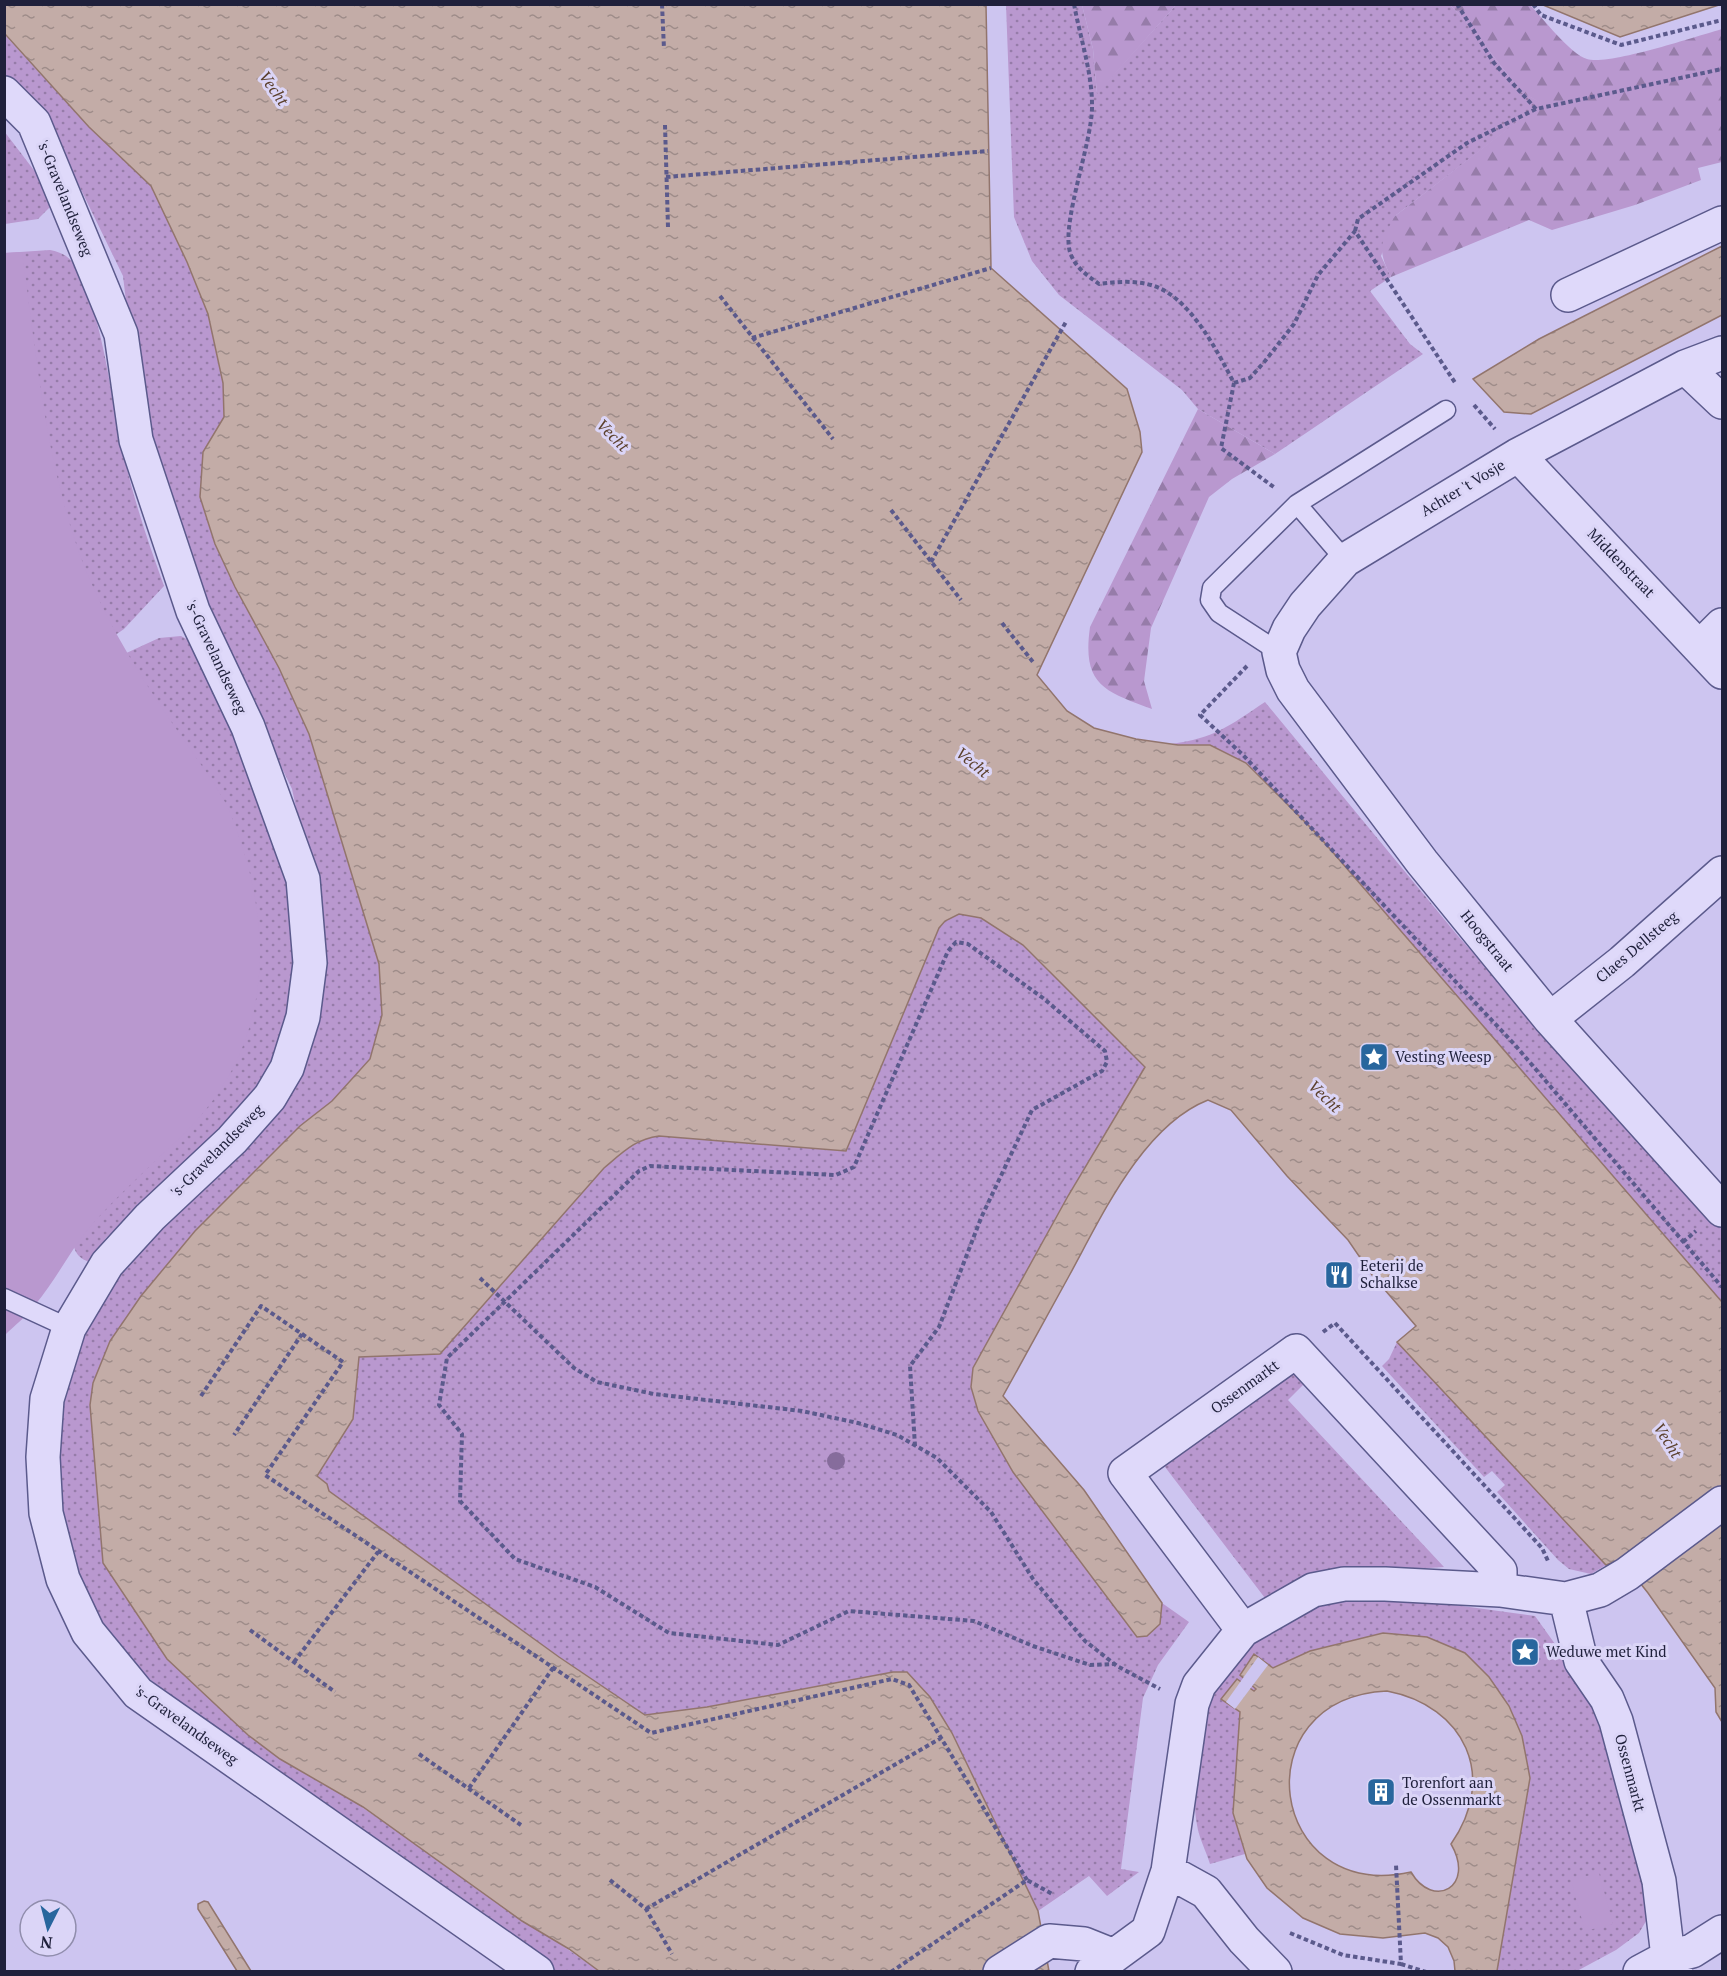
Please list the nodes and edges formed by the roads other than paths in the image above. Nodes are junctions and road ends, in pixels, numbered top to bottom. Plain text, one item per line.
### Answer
1 (4, 93) edge
2 (1722, 223) edge
3 (1568, 295) dead end
4 (1722, 353) edge
5 (1685, 367) junction
6 (1722, 402) edge
7 (1446, 410) dead end
8 (1518, 455) junction
9 (1297, 504) junction
10 (1345, 560) junction
11 (1712, 636) edge
12 (1279, 652) junction
13 (1722, 672) edge
14 (1722, 873) edge
15 (1550, 1019) junction
16 (1722, 1210) edge
17 (4, 1298) edge
18 (69, 1328) junction
19 (1722, 1503) edge
20 (1500, 1590) junction
21 (1566, 1599) junction
22 (1243, 1630) junction
23 (1168, 1871) junction
24 (1722, 1932) edge
25 (1103, 1964) edge
26 (1662, 1967) edge
27 (537, 1971) edge
28 (1000, 1971) edge
29 (1275, 1971) edge

1 - 18 street, 's-Gravelandseweg
2 - 3 street
4 - 5 street, Achter 't Vosje
5 - 6 street
5 - 8 street, Achter 't Vosje
7 - 9 lane
8 - 10 street, Achter 't Vosje
8 - 11 street, Middenstraat
9 - 10 lane
9 - 12 lane
10 - 12 street, Achter 't Vosje
11 - 13 street, Middenstraat
12 - 15 street, Hoogstraat
14 - 15 street, Claes Dellsteeg
15 - 16 street, Hoogstraat
17 - 18 lane
18 - 27 street, 's-Gravelandseweg
19 - 21 street
20 - 21 street
20 - 22 street
20 - 22 street, Ossenmarkt
21 - 26 street, Ossenmarkt
22 - 23 street
23 - 25 street
23 - 29 street
24 - 26 street, Ossenmarkt
25 - 28 street

